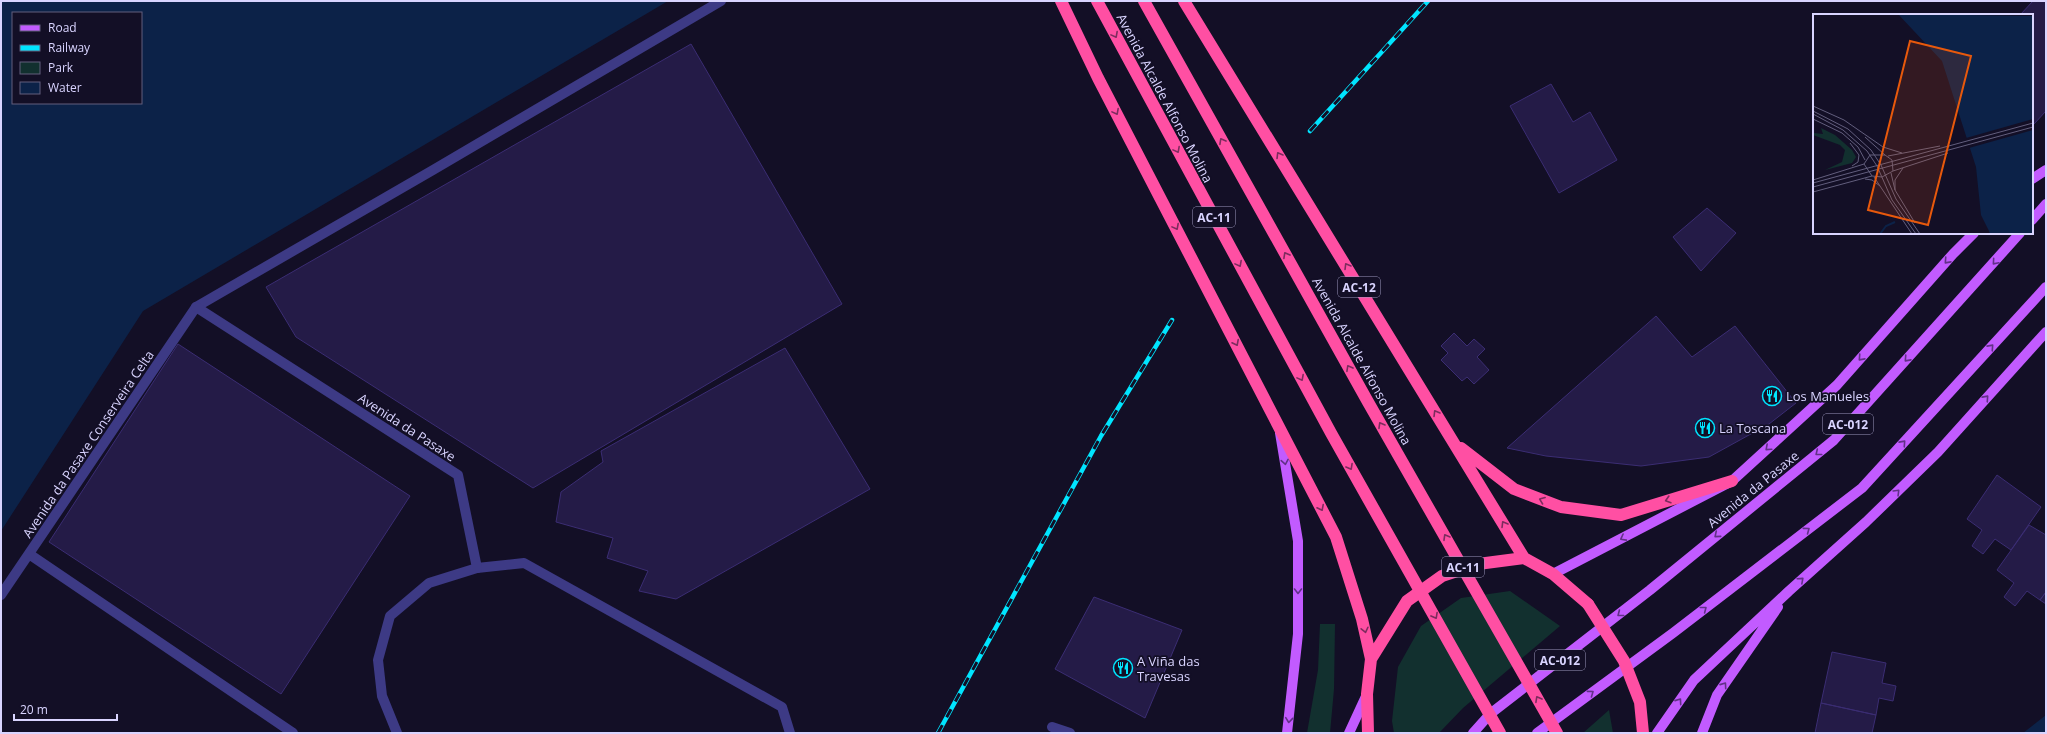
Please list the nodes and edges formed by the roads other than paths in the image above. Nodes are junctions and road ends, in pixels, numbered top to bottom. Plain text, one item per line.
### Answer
1 (721, 1) edge
2 (1061, 1) edge
3 (1097, 1) edge
4 (1144, 1) edge
5 (1184, 1) edge
6 (2046, 170) edge
7 (2033, 178) edge
8 (2046, 204) edge
9 (2033, 219) edge
10 (1973, 234) edge
11 (2019, 234) edge
12 (2046, 287) edge
13 (196, 307) junction
14 (2046, 332) edge
15 (1278, 423) junction
16 (1455, 444) junction
17 (1732, 481) junction
18 (29, 554) junction
19 (1524, 558) junction
20 (477, 568) junction
21 (1553, 574) junction
22 (1789, 591) junction
23 (1, 595) edge
24 (1371, 659) junction
25 (1367, 694) junction
26 (1052, 727) dead end
27 (293, 733) edge
28 (397, 733) edge
29 (790, 733) edge
30 (1070, 733) edge
31 (1287, 733) edge
32 (1349, 733) edge
33 (1368, 733) edge
34 (1473, 733) edge
35 (1500, 733) edge
36 (1537, 733) edge
37 (1557, 733) edge
38 (1643, 733) edge
39 (1657, 733) edge
40 (1702, 733) edge

1 - 13 street
2 -> 15 highway, AC-11
3 -> 35 highway, Avenida Alcalde Alfonso Molina / AC-11, bridge
37 -> 4 highway, Avenida Alcalde Alfonso Molina / AC-11, bridge
16 -> 5 highway, AC-12
6 - 7 main road
8 - 9 main road
10 -> 17 main road
11 -> 34 main road, Avenida da Pasaxe / AC-012
36 -> 12 main road
13 - 18 street, Avenida da Pasaxe Conserveira Celta
13 - 20 street, Avenida da Pasaxe
22 -> 14 main road
15 -> 24 highway, AC-11
15 -> 31 main road
17 -> 16 highway
19 -> 16 highway, AC-12
17 -> 21 main road
18 - 23 street, Avenida da Pasaxe Conserveira Celta
18 - 27 street
19 - 21 highway
19 - 24 highway, AC-11
20 - 28 street
20 - 29 street
21 - 38 highway, bridge
39 -> 22 main road
40 -> 22 main road
24 - 25 highway, AC-11
25 - 32 main road
25 - 33 highway, AC-11
26 - 30 street

